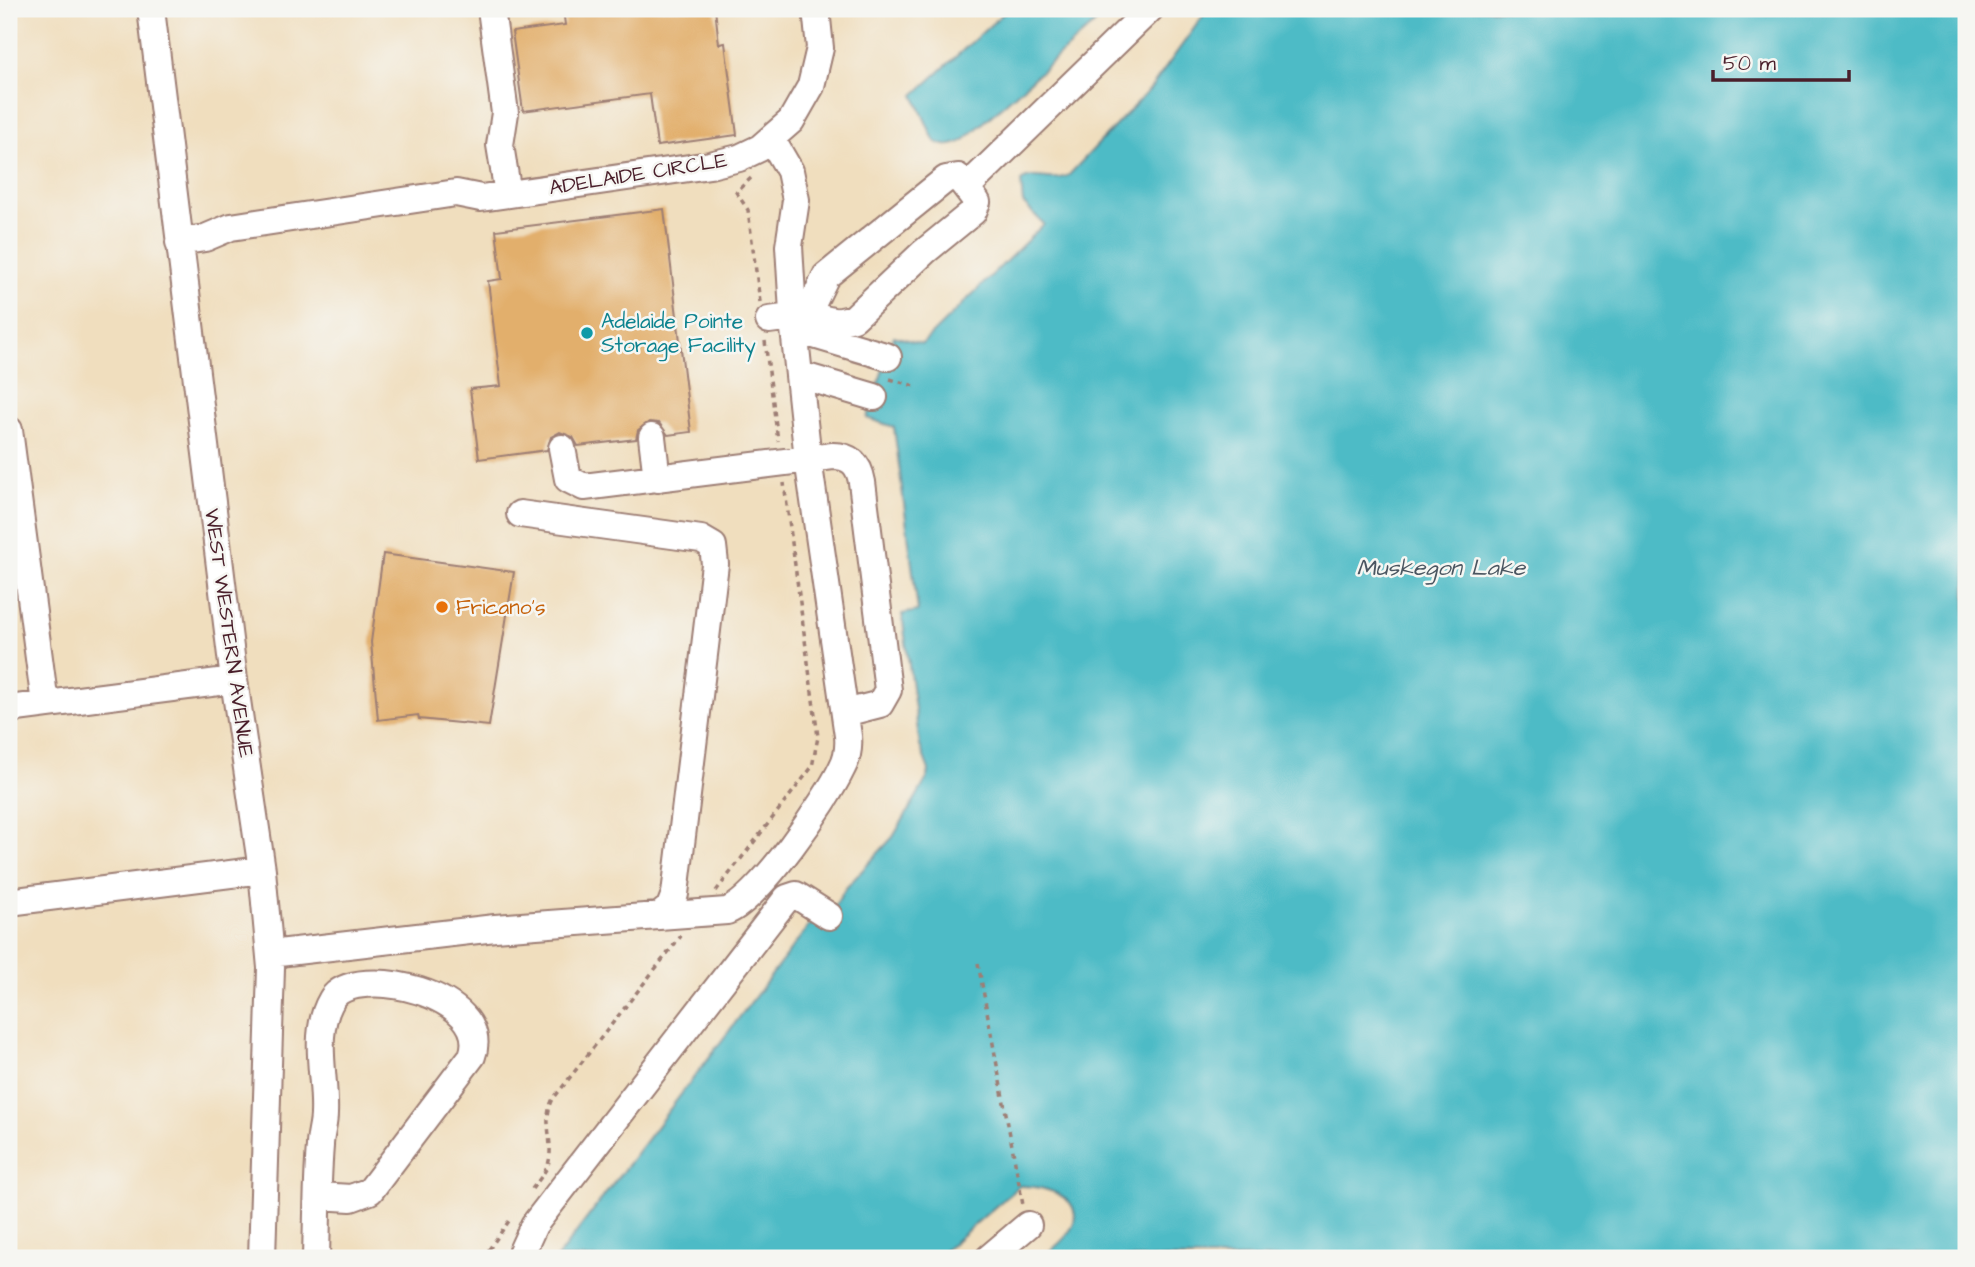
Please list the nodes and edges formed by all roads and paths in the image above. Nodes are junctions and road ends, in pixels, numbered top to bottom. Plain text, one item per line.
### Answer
1 (151, 9) edge
2 (491, 9) edge
3 (816, 9) edge
4 (1150, 9) edge
5 (772, 140) junction
6 (967, 187) junction
7 (508, 194) junction
8 (179, 242) junction
9 (791, 320) junction
10 (800, 375) junction
11 (881, 377) junction
12 (918, 387) dead end
13 (9, 430) edge
14 (652, 437) dead end
15 (562, 448) dead end
16 (808, 459) junction
17 (657, 479) junction
18 (520, 514) dead end
19 (234, 680) junction
20 (44, 704) junction
21 (9, 709) edge
22 (845, 713) junction
23 (262, 870) junction
24 (9, 902) edge
25 (659, 916) junction
26 (829, 916) dead end
27 (270, 954) junction
28 (978, 963) dead end
29 (1019, 1186) dead end
30 (318, 1196) junction
31 (1028, 1225) dead end
32 (262, 1258) edge
33 (316, 1258) edge
34 (519, 1258) edge
35 (989, 1258) edge

1 - 8 street, WEST WESTERN AVENUE
2 - 7 street
3 - 5 street, ADELAIDE CIRCLE
4 - 6 street
5 - 7 street, ADELAIDE CIRCLE
5 - 9 street
6 - 9 street
6 - 9 street
7 - 8 street, ADELAIDE CIRCLE
8 - 19 street, WEST WESTERN AVENUE
9 - 10 street
9 - 11 street
10 - 11 street
10 - 16 street
11 - 12 path
13 - 20 street
14 - 17 street
15 - 17 street
16 - 17 street
16 - 22 street
16 - 22 street
18 - 25 street
19 - 20 street
19 - 23 street, WEST WESTERN AVENUE
20 - 21 street
22 - 25 street
23 - 24 street
23 - 27 street, WEST WESTERN AVENUE
25 - 27 street
26 - 34 street
27 - 32 street, WEST WESTERN AVENUE
28 - 29 path
30 - 30 street
30 - 33 street
31 - 35 street

